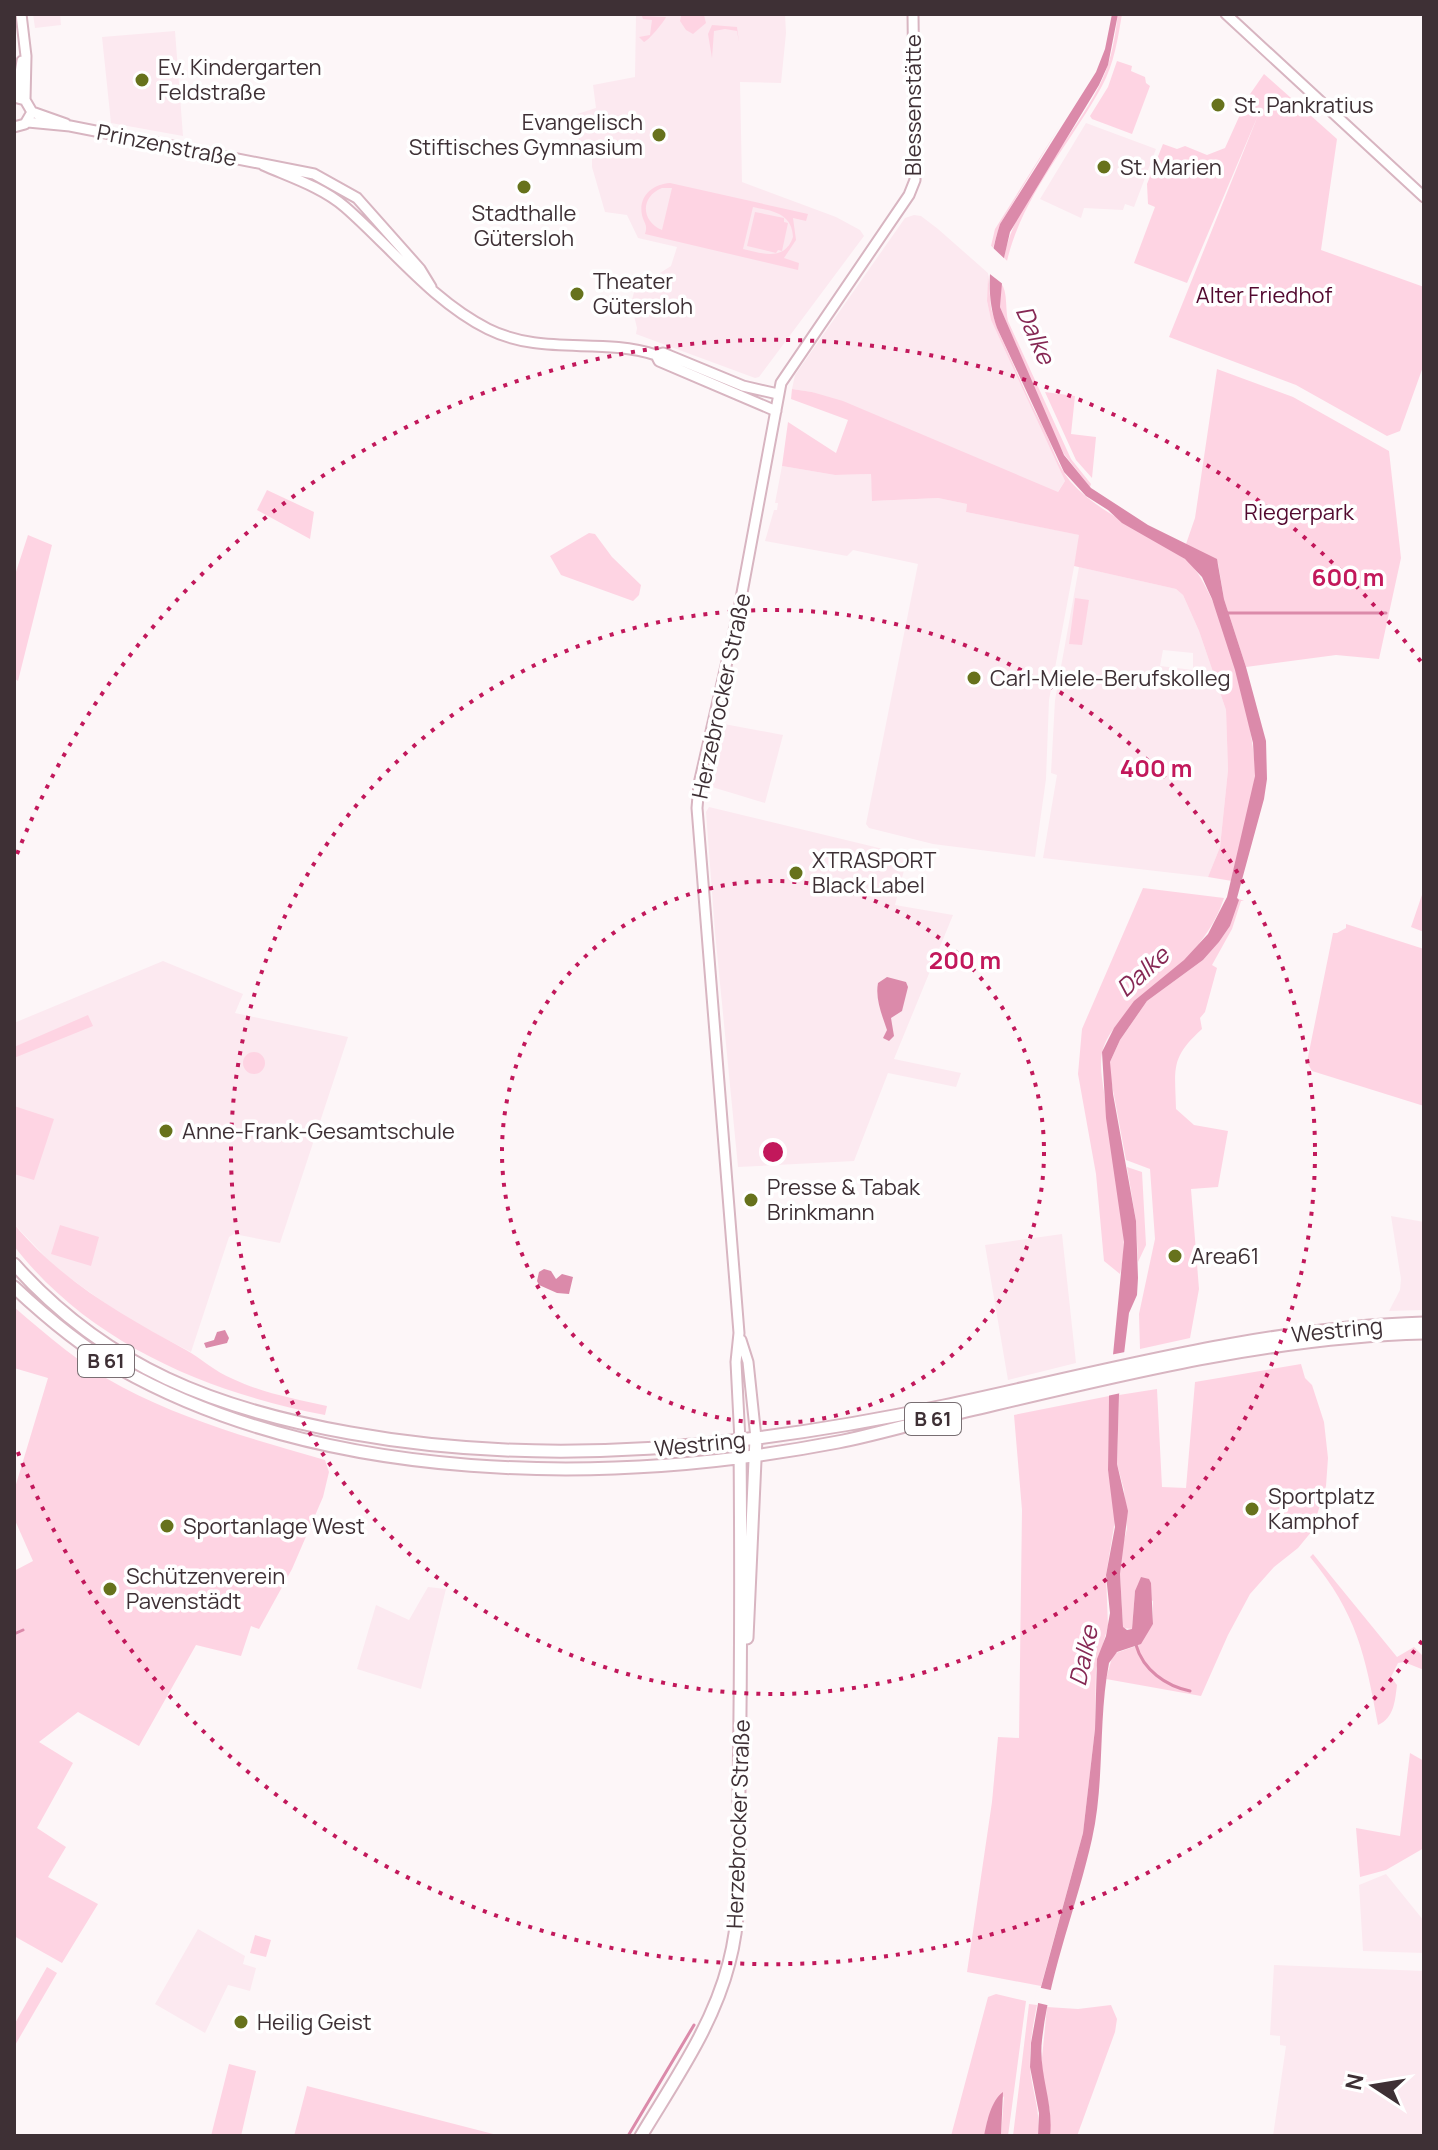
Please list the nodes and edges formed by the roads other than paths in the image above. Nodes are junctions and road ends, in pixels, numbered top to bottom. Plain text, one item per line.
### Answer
1 (21, 14) edge
2 (913, 14) edge
3 (1226, 14) edge
4 (18, 98) edge
5 (30, 117) junction
6 (14, 127) edge
7 (263, 165) junction
8 (909, 195) joint
9 (1424, 197) edge
10 (431, 287) junction
11 (656, 355) junction
12 (778, 394) junction
13 (776, 411) junction
14 (14, 1264) edge
15 (14, 1287) edge
16 (1424, 1323) edge
17 (739, 1333) junction
18 (1424, 1333) edge
19 (1124, 1370) junction
20 (1108, 1373) junction
21 (756, 1438) junction
22 (740, 1441) junction
23 (757, 1456) junction
24 (740, 1458) junction
25 (742, 1682) junction
26 (641, 2136) edge

1 - 4 street
2 - 8 street, Blessenstätte
3 - 9 street
4 - 5 street
5 - 6 street
5 - 7 street, Prinzenstraße
7 - 10 street, Prinzenstraße
7 - 10 street, Prinzenstraße
8 - 12 street, Herzebrocker Straße
10 - 11 street
11 - 12 street
11 - 13 street
12 - 13 street, Herzebrocker Straße
13 - 17 street, Herzebrocker Straße
14 - 22 main road, Westring / B 61
15 - 24 main road, Westring / B 61
16 - 19 main road, Westring / B 61
17 - 21 street, Herzebrocker Straße
17 - 22 street, Herzebrocker Straße
18 - 19 main road, Westring / B 61
19 - 20 main road, Westring / B 61
20 - 21 main road, Westring / B 61
20 - 23 main road, Westring / B 61
21 - 22 main road, Westring / B 61
21 - 23 main road, Herzebrocker Straße
22 - 24 main road, Herzebrocker Straße
23 - 24 main road, Westring / B 61
23 - 25 main road, Herzebrocker Straße
24 - 25 main road, Herzebrocker Straße
25 - 26 main road, Herzebrocker Straße

